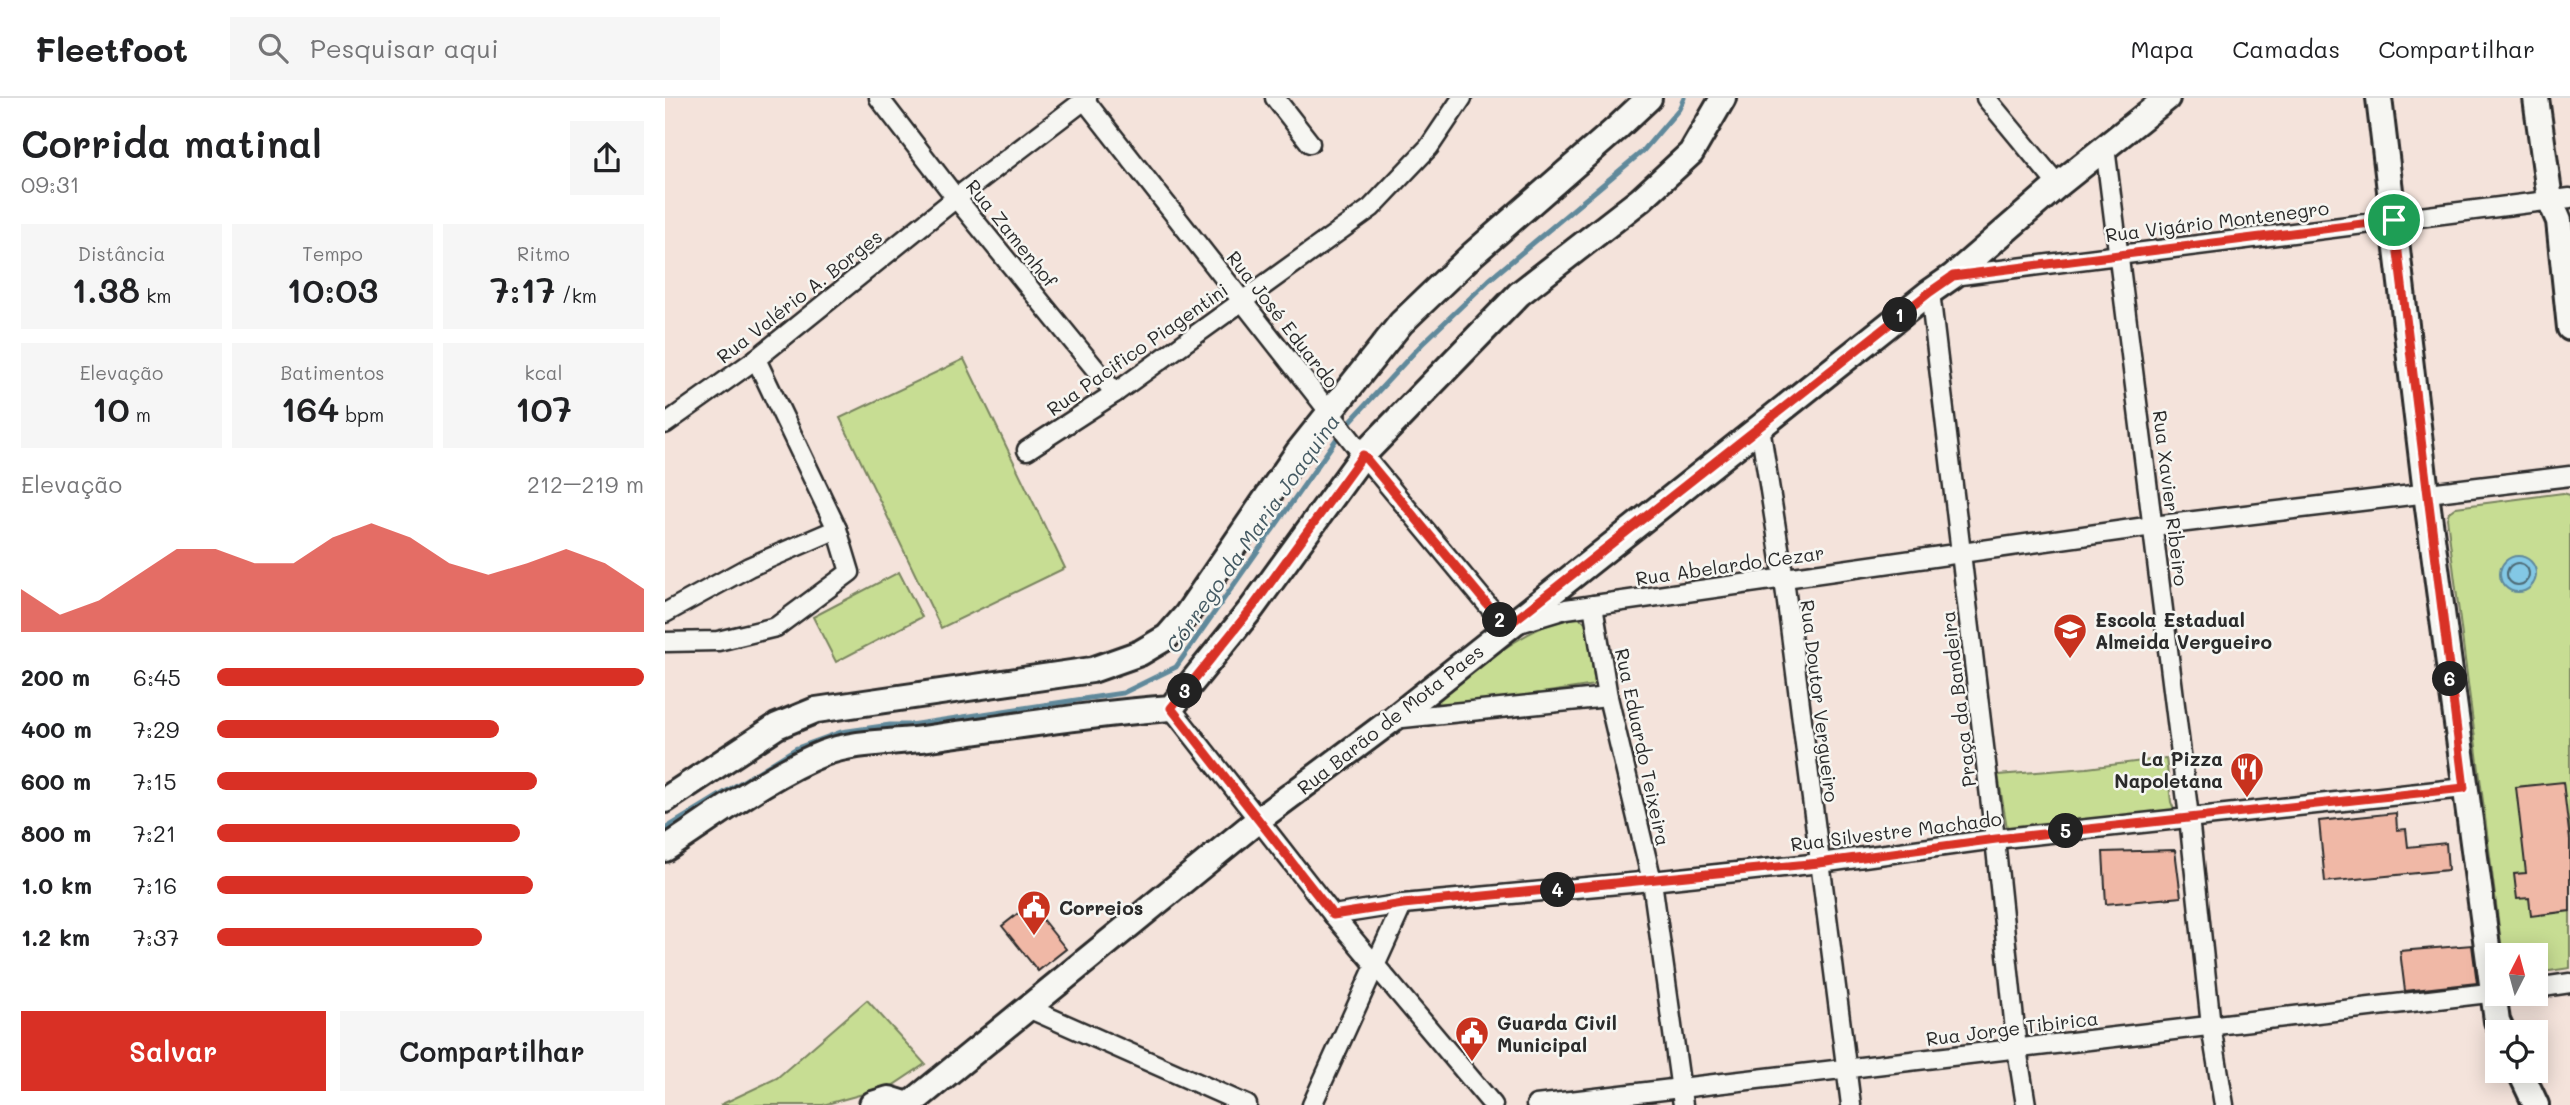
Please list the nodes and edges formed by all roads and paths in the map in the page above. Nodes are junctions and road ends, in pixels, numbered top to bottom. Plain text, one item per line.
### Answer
1 (879, 98) edge
2 (1275, 98) edge
3 (1462, 98) edge
4 (1649, 98) edge
5 (1723, 98) edge
6 (1986, 98) edge
7 (2167, 98) edge
8 (2379, 98) edge
9 (2536, 98) edge
10 (2549, 98) edge
11 (1085, 99) edge
12 (1310, 142) dead end
13 (2105, 147) junction
14 (2059, 185) junction
15 (956, 198) junction
16 (2561, 205) edge
17 (2394, 220) junction
18 (2118, 254) junction
19 (1953, 276) junction
20 (1930, 292) junction
21 (1242, 302) junction
22 (2570, 328) edge
23 (757, 359) junction
24 (1115, 393) junction
25 (1331, 413) junction
26 (665, 424) edge
27 (1761, 427) junction
28 (1027, 450) dead end
29 (1363, 455) junction
30 (2570, 476) edge
31 (2426, 493) junction
32 (2153, 526) junction
33 (837, 529) junction
34 (1962, 554) junction
35 (1784, 579) junction
36 (1593, 605) junction
37 (665, 613) edge
38 (1506, 627) junction
39 (665, 642) edge
40 (1608, 697) junction
41 (1171, 708) junction
42 (1393, 719) junction
43 (2464, 788) junction
44 (665, 800) edge
45 (2189, 817) junction
46 (1258, 820) junction
47 (1996, 839) junction
48 (665, 849) edge
49 (1819, 863) junction
50 (1651, 881) junction
51 (1403, 904) junction
52 (1333, 915) junction
53 (2488, 943) edge
54 (1377, 964) junction
55 (2570, 984) edge
56 (2548, 987) edge
57 (2485, 993) edge
58 (1028, 1008) junction
59 (2211, 1026) junction
60 (2017, 1049) junction
61 (1845, 1069) junction
62 (2526, 1083) edge
63 (1682, 1097) edge
64 (873, 1105) edge
65 (907, 1105) edge
66 (1247, 1105) edge
67 (1313, 1105) edge
68 (1493, 1105) edge
69 (1535, 1105) edge
70 (1851, 1105) edge
71 (2026, 1105) edge
72 (2224, 1105) edge
73 (2536, 1105) edge

1 - 15 street, Rua Zamenhof
2 - 12 street
3 - 21 street, Rua Pacifico Piagentini
4 - 25 main road
5 - 29 main road
6 - 14 street
7 - 13 main road, Rua Barão de Mota Paes
8 - 17 main road
9 - 16 main road
10 - 16 main road
11 - 15 street, Rua Valério A. Borges
11 - 21 street, Rua José Eduardo
13 - 14 main road, Rua Barão de Mota Paes
13 - 18 street, Rua Xavier Ribeiro
14 - 19 main road, Rua Barão de Mota Paes
15 - 23 street, Rua Valério A. Borges
15 - 24 street, Rua Zamenhof
16 - 17 street, Rua Vigário Montenegro
16 - 22 main road
17 - 18 street, Rua Vigário Montenegro
17 - 31 main road
18 - 19 street, Rua Vigário Montenegro
18 - 32 street, Rua Xavier Ribeiro
19 - 20 main road, Rua Barão de Mota Paes
20 - 27 main road, Rua Barão de Mota Paes
20 - 34 street, Praça da Bandeira
21 - 24 street, Rua Pacifico Piagentini
21 - 25 street, Rua José Eduardo
23 - 26 street, Rua Valério A. Borges
23 - 33 street
24 - 28 street, Rua Pacifico Piagentini
25 - 29 street, Rua José Eduardo
25 - 44 main road
27 - 35 street, Rua Doutor Vergueiro
27 - 38 main road, Rua Barão de Mota Paes
29 - 38 street, Rua José Eduardo
29 - 41 main road
30 - 31 street
31 - 32 street
31 - 43 main road
32 - 34 street, Rua Abelardo Cezar
32 - 45 street, Rua Xavier Ribeiro
33 - 37 street
33 - 39 street
34 - 35 street, Rua Abelardo Cezar
34 - 47 street, Praça da Bandeira
35 - 36 street, Rua Abelardo Cezar
35 - 49 street, Rua Doutor Vergueiro
36 - 38 street, Rua Abelardo Cezar
36 - 40 street, Rua Eduardo Teixeira
38 - 42 main road, Rua Barão de Mota Paes
40 - 42 street
40 - 50 street, Rua Eduardo Teixeira
41 - 46 street
41 - 48 main road
42 - 46 main road, Rua Barão de Mota Paes
43 - 45 street, Rua Silvestre Machado
43 - 53 main road
45 - 47 street, Rua Silvestre Machado
45 - 59 street, Rua Xavier Ribeiro
46 - 52 street
46 - 58 main road, Rua Barão de Mota Paes
47 - 49 street, Rua Silvestre Machado
47 - 60 street, Praça da Bandeira
49 - 50 street, Rua Silvestre Machado
49 - 61 street, Rua Doutor Vergueiro
50 - 51 street, Rua Silvestre Machado
50 - 63 street, Rua Eduardo Teixeira
51 - 52 street, Rua Silvestre Machado
51 - 54 street
52 - 54 street
54 - 67 street
54 - 68 street
55 - 56 street
57 - 59 street, Rua Jorge Tibirica
58 - 65 main road, Rua Barão de Mota Paes
58 - 66 street
59 - 60 street, Rua Jorge Tibirica
59 - 72 street, Rua Xavier Ribeiro
60 - 61 street, Rua Jorge Tibirica
60 - 71 street, Praça da Bandeira
61 - 63 street, Rua Jorge Tibirica
61 - 70 street, Rua Doutor Vergueiro
62 - 73 main road
63 - 69 street, Rua Jorge Tibirica
64 - 65 main road

